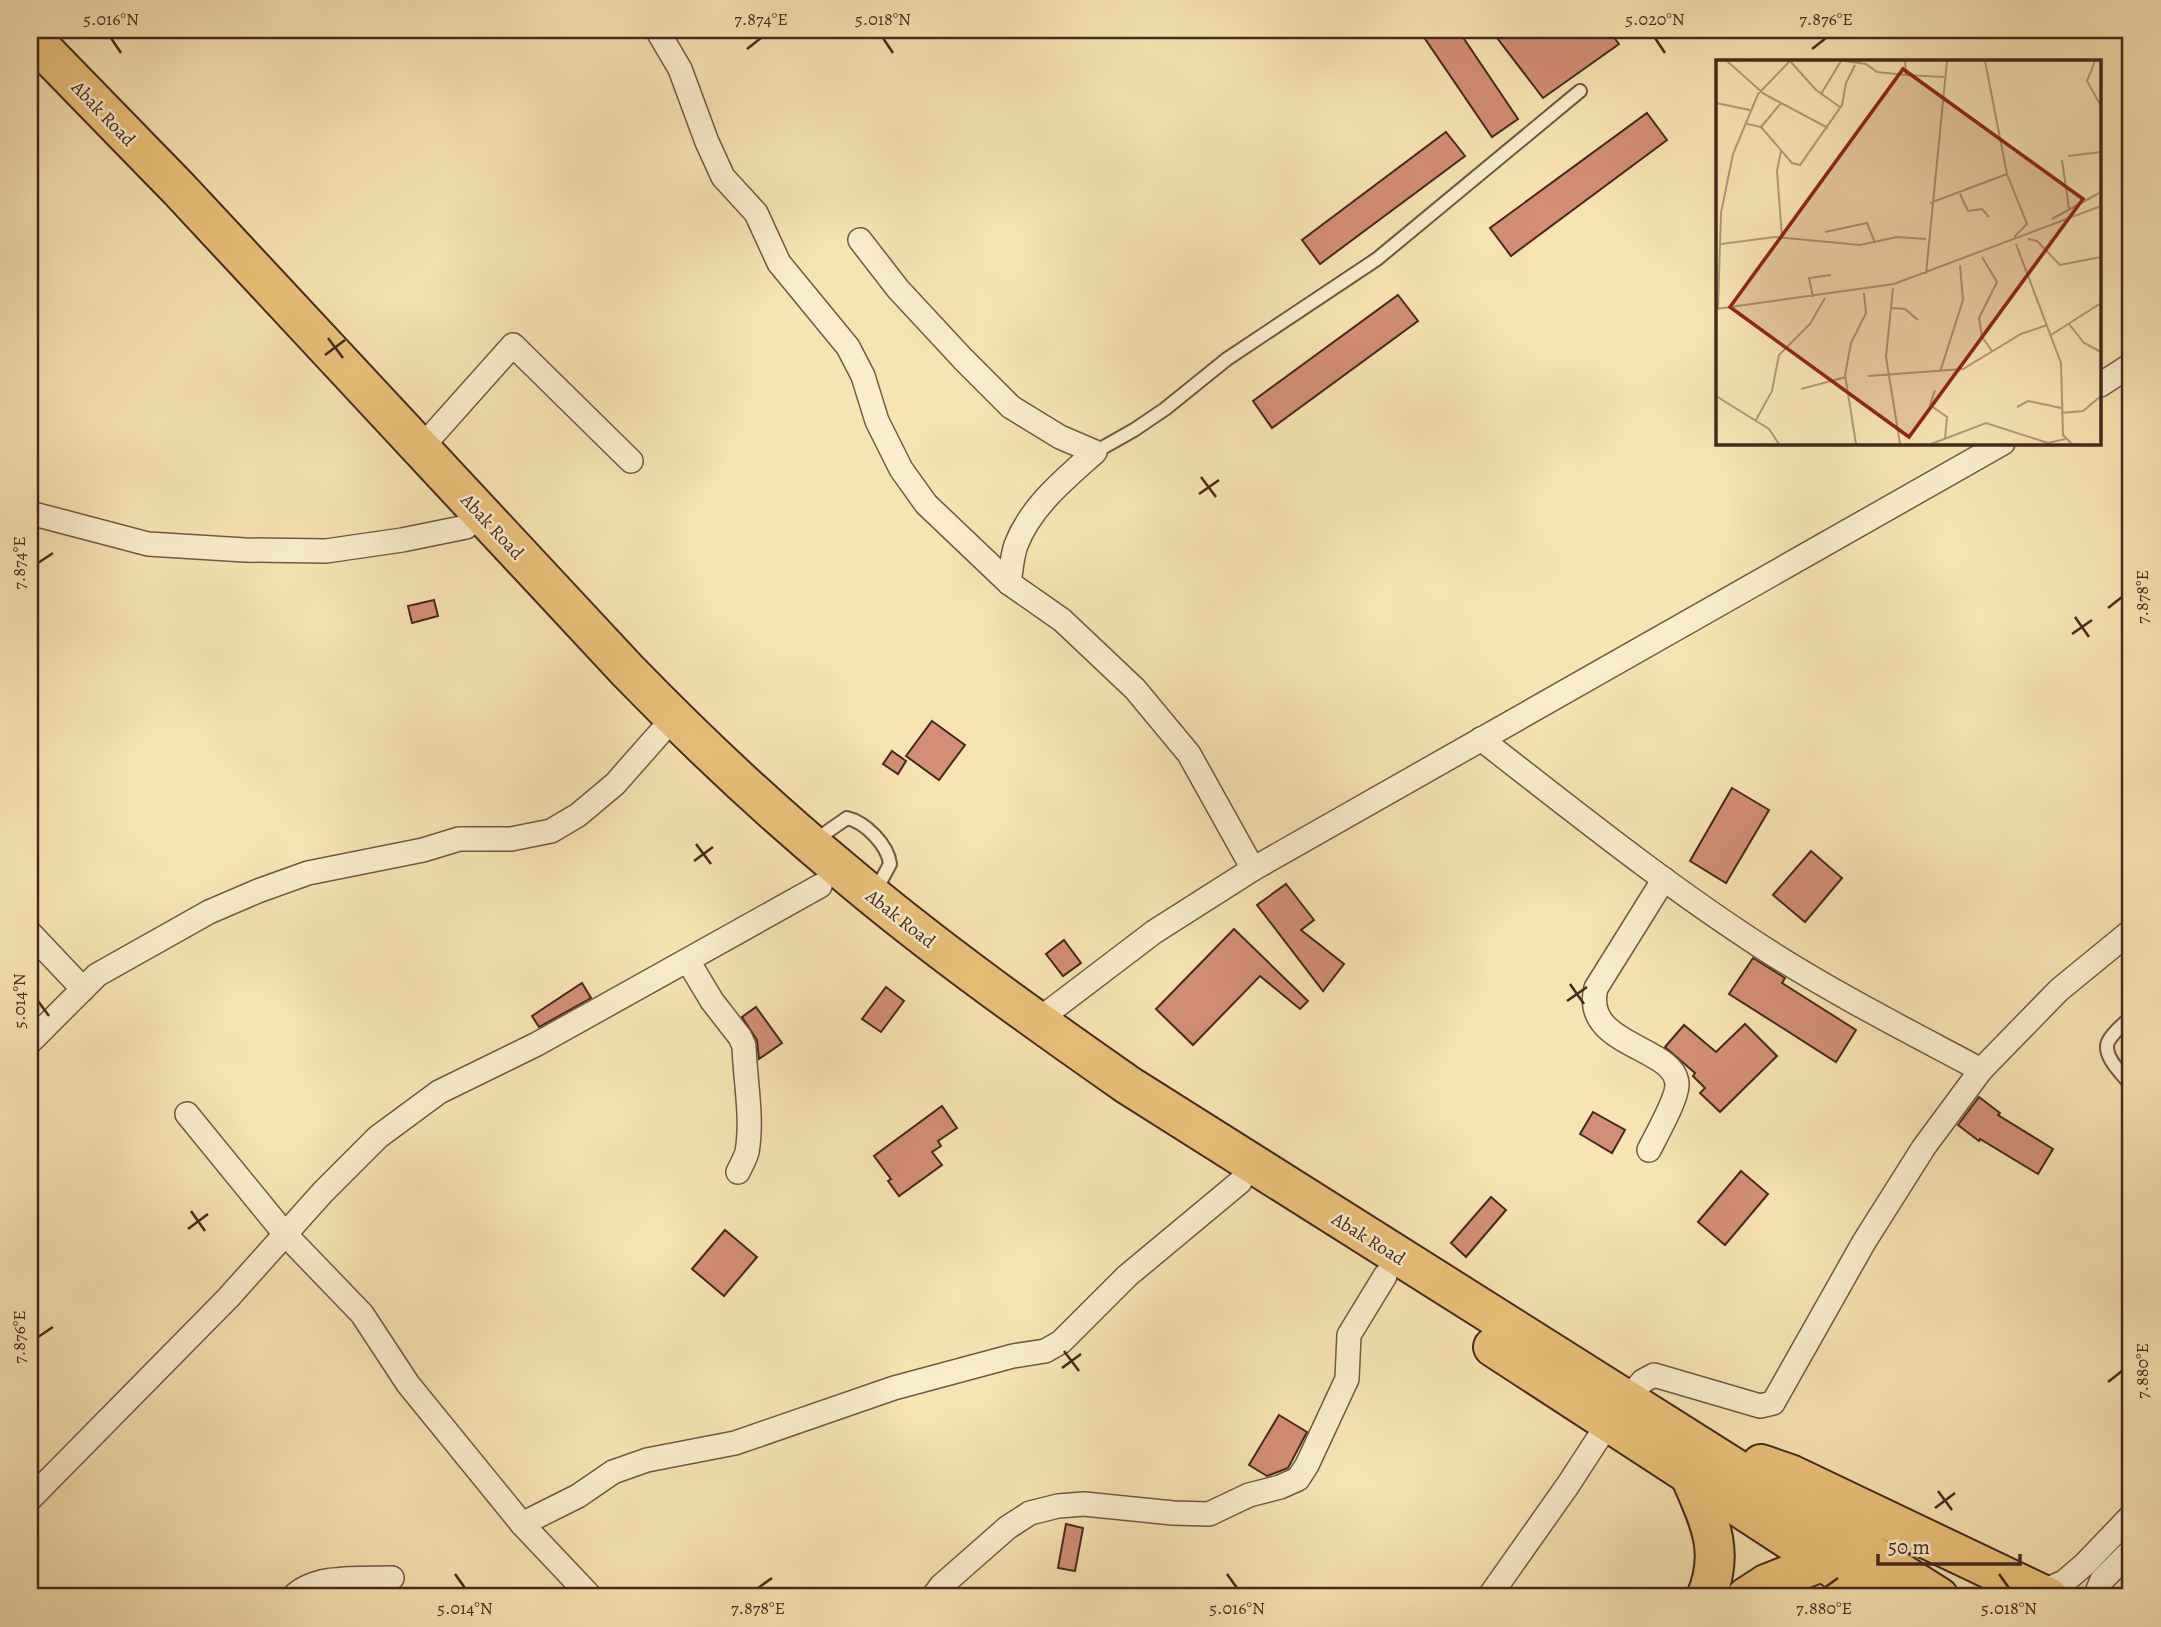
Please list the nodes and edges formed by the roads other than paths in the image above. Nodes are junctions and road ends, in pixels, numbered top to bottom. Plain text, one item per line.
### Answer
1 (657, 30) edge
2 (30, 36) edge
3 (30, 67) edge
4 (1580, 91) dead end
5 (860, 240) dead end
6 (2131, 365) edge
7 (2102, 384) edge
8 (2001, 444) edge
9 (1095, 452) junction
10 (414, 455) junction
11 (631, 461) dead end
12 (30, 513) edge
13 (466, 527) junction
14 (1009, 583) junction
15 (660, 733) junction
16 (1482, 740) junction
17 (1253, 869) junction
18 (1664, 879) junction
19 (820, 886) junction
20 (2131, 931) edge
21 (30, 933) edge
22 (688, 961) junction
23 (83, 989) junction
24 (2131, 1017) edge
25 (1037, 1021) junction
26 (30, 1042) edge
27 (1981, 1070) junction
28 (2131, 1085) edge
29 (187, 1114) dead end
30 (1649, 1150) dead end
31 (738, 1172) dead end
32 (1240, 1182) junction
33 (285, 1234) junction
34 (1385, 1276) junction
35 (1617, 1411) junction
36 (1707, 1469) junction
37 (30, 1499) edge
38 (2131, 1516) edge
39 (522, 1524) junction
40 (2131, 1551) edge
41 (1821, 1562) junction
42 (392, 1578) dead end
43 (2043, 1595) edge
44 (293, 1597) edge
45 (591, 1597) edge
46 (933, 1597) edge
47 (1489, 1597) edge
48 (1706, 1597) edge
49 (1746, 1597) edge
50 (1877, 1597) edge
51 (1940, 1597) edge
52 (2095, 1597) edge

1 - 14 street
2 - 10 highway, Abak Road
3 - 10 highway, Abak Road
4 - 9 lane
5 - 9 street
6 - 7 street
8 - 16 street
9 - 14 street
10 - 11 street
10 - 13 highway, Abak Road
10 - 25 highway, Abak Road
12 - 13 street
13 - 15 highway, Abak Road
14 - 17 street
15 - 19 highway, Abak Road
15 - 23 street
16 - 17 street
16 - 18 street
17 - 25 street
18 - 27 street
18 - 30 street
19 - 22 street
19 - 32 highway, Abak Road
20 - 27 street
21 - 23 street
22 - 31 street
22 - 33 street
23 - 26 street
24 - 28 lane
25 - 35 highway, Abak Road
27 - 35 street
29 - 33 street
32 - 34 highway, Abak Road
32 - 39 street
33 - 37 street
33 - 39 street
34 - 35 highway, Abak Road
34 - 46 street
35 - 36 highway, Abak Road
35 - 47 street
36 - 41 highway, Abak Road
36 - 43 highway
36 - 48 highway
36 - 51 highway, Abak Road
38 - 43 street
39 - 45 street
40 - 52 street
41 - 49 highway
41 - 50 highway, Abak Road
42 - 44 street

